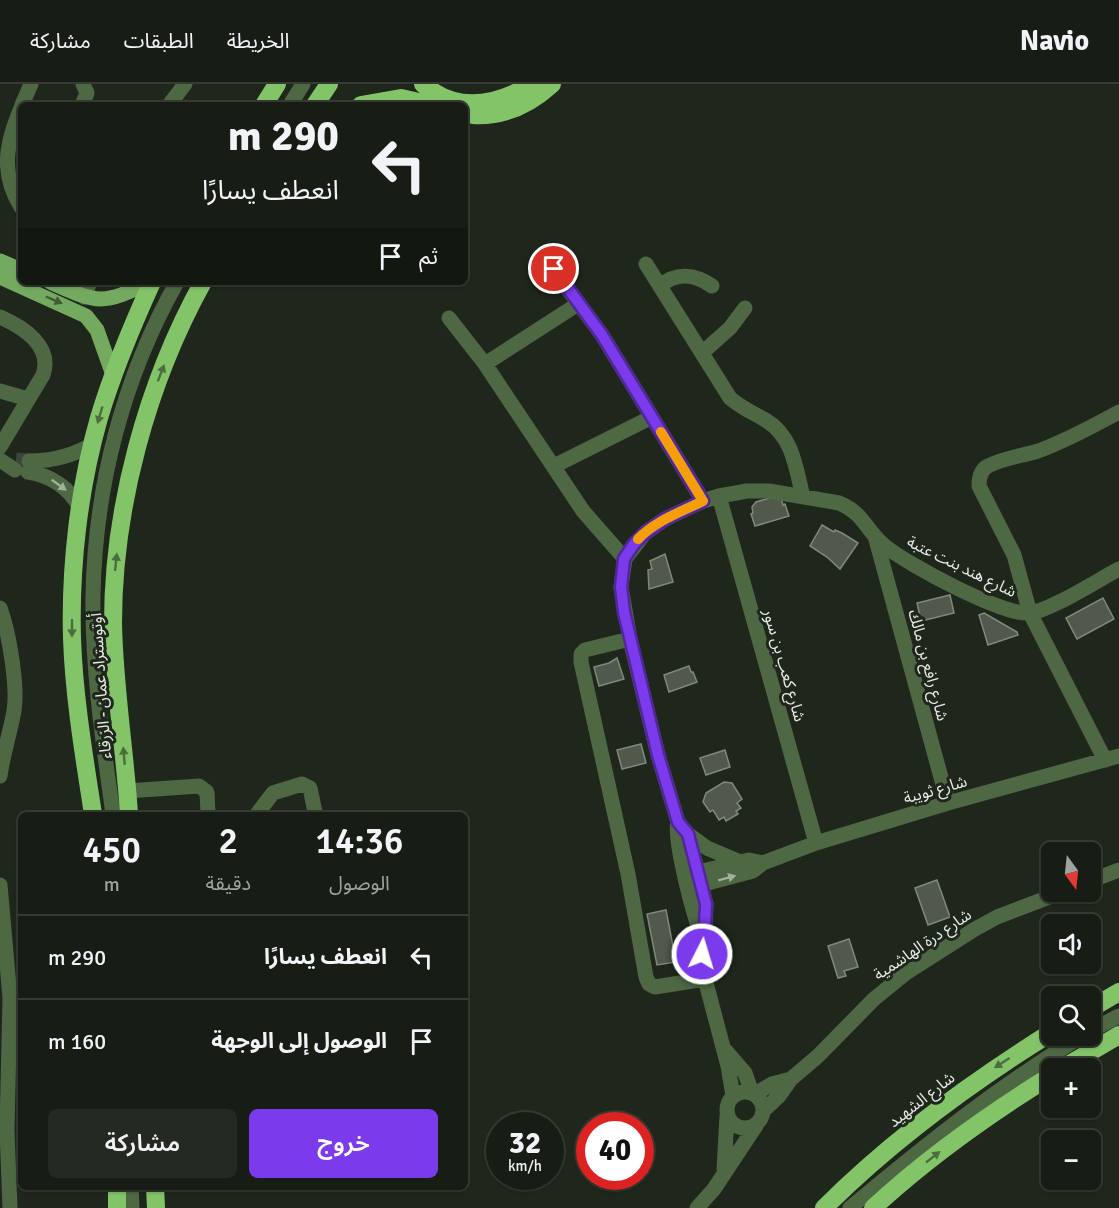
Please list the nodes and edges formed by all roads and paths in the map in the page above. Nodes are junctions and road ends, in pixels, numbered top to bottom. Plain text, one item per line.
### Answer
1 (32, 84) edge
2 (83, 84) edge
3 (185, 84) edge
4 (277, 84) edge
5 (296, 84) edge
6 (303, 84) edge
7 (329, 84) edge
8 (423, 84) edge
9 (532, 84) edge
10 (552, 84) edge
11 (24, 102) edge
12 (83, 102) edge
13 (171, 102) edge
14 (266, 102) edge
15 (285, 102) edge
16 (292, 102) edge
17 (317, 102) edge
18 (378, 102) edge
19 (422, 102) edge
20 (468, 115) edge
21 (18, 116) edge
22 (18, 202) edge
23 (0, 261) edge
24 (646, 264) dead end
25 (18, 269) edge
26 (554, 269) dead end
27 (0, 277) edge
28 (57, 285) edge
29 (89, 285) edge
30 (144, 285) edge
31 (150, 285) edge
32 (170, 285) edge
33 (175, 285) edge
34 (201, 285) edge
35 (660, 286) junction
36 (712, 286) dead end
37 (84, 297) junction
38 (578, 304) junction
39 (745, 308) dead end
40 (0, 317) edge
41 (449, 318) dead end
42 (702, 353) junction
43 (484, 364) junction
44 (113, 375) junction
45 (0, 391) edge
46 (28, 399) junction
47 (1119, 412) edge
48 (652, 417) junction
49 (93, 444) junction
50 (13, 462) edge
51 (554, 466) junction
52 (719, 496) junction
53 (803, 497) junction
54 (703, 501) junction
55 (81, 510) junction
56 (875, 536) junction
57 (624, 559) junction
58 (1119, 569) edge
59 (0, 609) edge
60 (1030, 613) junction
61 (630, 639) junction
62 (1112, 758) edge
63 (0, 776) edge
64 (128, 791) junction
65 (948, 804) junction
66 (93, 812) edge
67 (108, 812) edge
68 (113, 812) edge
69 (129, 812) edge
70 (208, 812) edge
71 (259, 812) edge
72 (315, 812) dead end
73 (678, 822) junction
74 (688, 834) junction
75 (816, 843) junction
76 (740, 862) junction
77 (763, 862) junction
78 (1119, 870) edge
79 (1101, 877) edge
80 (694, 880) junction
81 (0, 885) edge
82 (1041, 901) edge
83 (705, 979) junction
84 (1119, 992) edge
85 (1101, 1003) edge
86 (1119, 1008) edge
87 (1119, 1016) edge
88 (1101, 1018) edge
89 (1101, 1025) edge
90 (1119, 1035) edge
91 (1041, 1039) edge
92 (1055, 1046) edge
93 (1067, 1046) edge
94 (723, 1048) junction
95 (1079, 1058) edge
96 (791, 1078) junction
97 (1041, 1082) edge
98 (753, 1094) junction
99 (733, 1096) junction
100 (727, 1116) junction
101 (760, 1118) junction
102 (724, 1173) junction
103 (117, 1190) edge
104 (131, 1190) edge
105 (136, 1190) edge
106 (154, 1190) edge
107 (10, 1208) edge
108 (117, 1208) edge
109 (132, 1208) edge
110 (137, 1208) edge
111 (156, 1208) edge
112 (697, 1208) edge
113 (824, 1208) edge
114 (842, 1208) edge
115 (850, 1208) edge
116 (873, 1208) edge

1 - 11 street
2 - 12 street
3 - 13 street
4 - 14 highway
5 - 15 street
6 - 16 street
7 - 17 highway
8 - 9 highway
10 - 20 highway
18 - 19 highway
21 - 22 street
23 - 25 main road
24 - 35 street
26 - 38 street
27 -> 44 main road
28 - 37 main road
29 - 37 street
30 - 37 main road
31 - 44 highway, أوتوستراد عمان - الزرقاء
32 - 67 street
33 - 68 street
64 -> 34 highway, أوتوستراد عمان - الزرقاء
35 - 36 street
35 - 42 street
38 - 43 street
38 - 48 street
39 - 42 street
40 - 46 street
41 - 43 street
42 - 53 street
43 - 51 street
44 -> 49 highway, أوتوستراد عمان - الزرقاء
45 - 46 street
46 - 50 street
47 - 60 street
48 - 51 street
48 - 54 street
49 - 50 street
49 - 55 highway, أوتوستراد عمان - الزرقاء
50 -> 55 street
51 - 57 street
52 - 53 street, شارع هند بنت عتبة
52 - 54 street, شارع هند بنت عتبة
52 - 75 street, شارع كعب بن سور
53 - 56 street, شارع هند بنت عتبة
54 - 57 street, شارع هند بنت عتبة
55 -> 66 highway, أوتوستراد عمان - الزرقاء
56 - 60 street, شارع هند بنت عتبة
56 - 65 street, شارع رافع بن مالك
57 - 61 street
58 - 60 street, شارع هند بنت عتبة
59 - 63 street
60 - 62 street
61 - 73 street
61 - 83 street
62 - 65 street, شارع ثويبة
64 - 69 highway, أوتوستراد عمان - الزرقاء
64 - 70 street
65 - 75 street, شارع ثويبة
71 - 72 street
73 - 74 street
73 - 80 street
74 - 76 street
74 - 80 street
75 - 77 street, شارع ثويبة
76 - 77 street, شارع ثويبة
76 - 80 street, شارع ثويبة
80 -> 77 street, شارع ثويبة
78 - 79 street
80 - 83 street
81 - 107 street
82 - 96 street, شارع درة الهاشمية
83 - 94 street
84 - 85 highway
86 - 88 street
87 - 89 street
90 - 95 highway
91 -> 113 highway, شارع الشهيد
92 - 114 street
93 - 115 street
94 - 98 street
94 - 99 street
96 - 98 street, شارع درة الهاشمية
96 - 101 street, شارع درة الهاشمية
116 -> 97 highway
98 - 99 street
98 - 101 street
99 - 100 street
100 - 101 street
100 - 102 street
101 - 102 street
102 - 112 street
103 - 108 highway
104 - 109 street
105 - 110 street
106 - 111 highway

